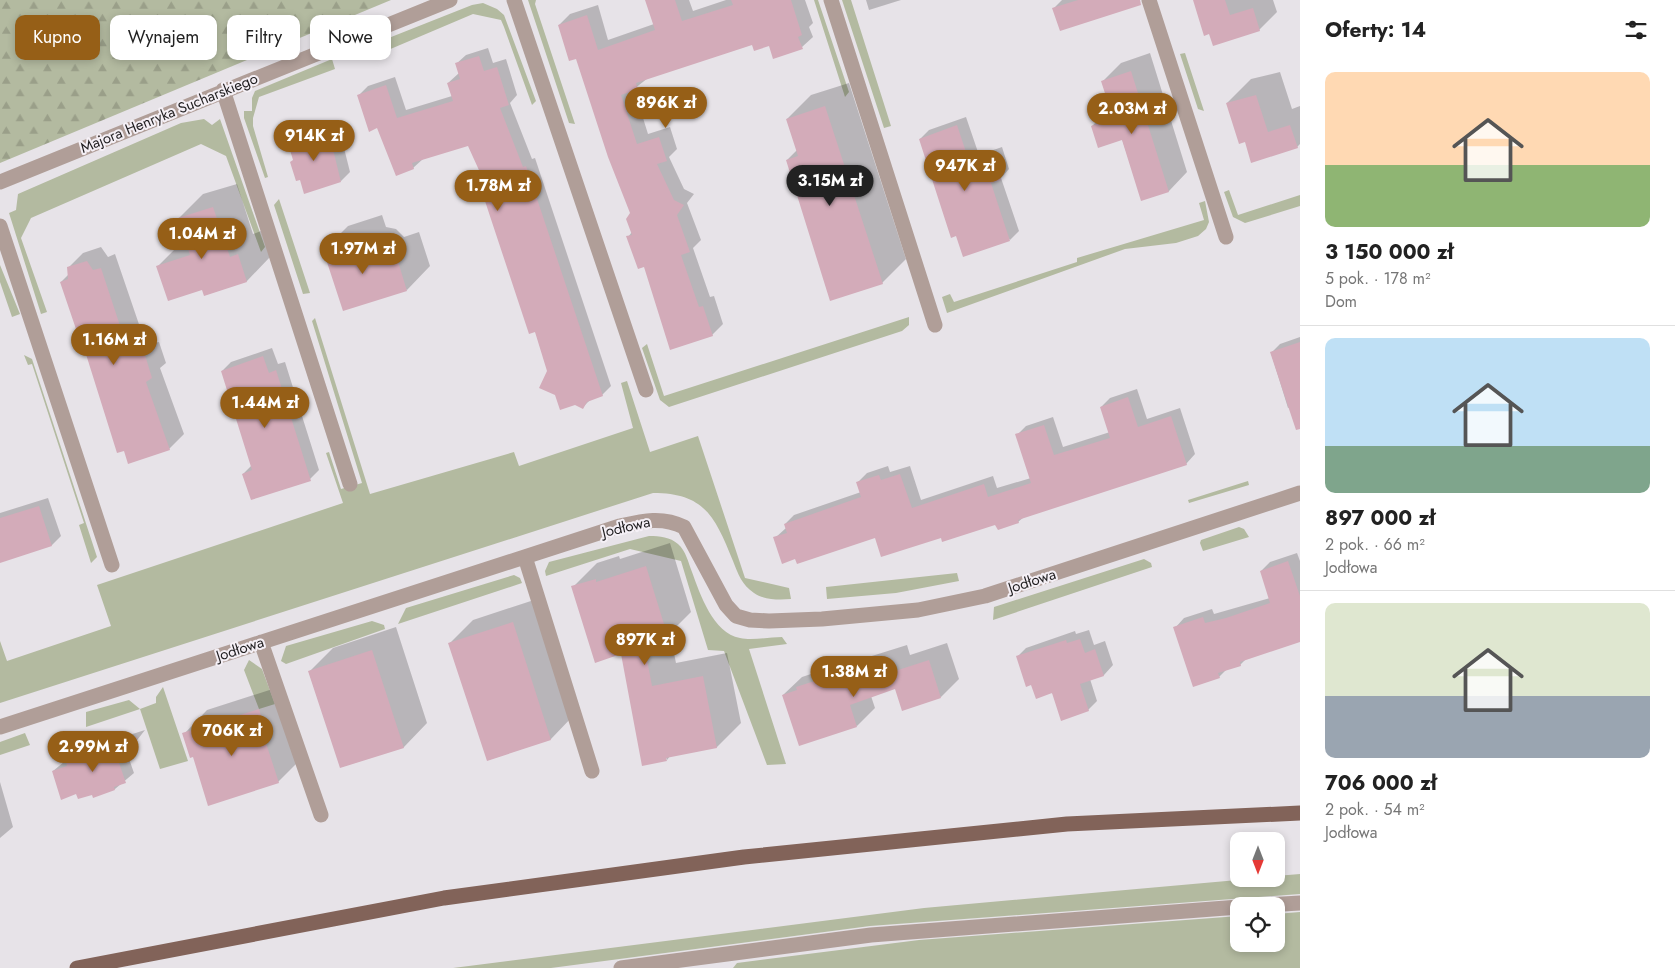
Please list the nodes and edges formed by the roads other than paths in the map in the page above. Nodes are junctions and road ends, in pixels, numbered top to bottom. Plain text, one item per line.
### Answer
1 (450, 0) edge
2 (514, 0) edge
3 (831, 0) edge
4 (1149, 0) edge
5 (223, 90) junction
6 (0, 182) edge
7 (0, 226) edge
8 (1226, 237) dead end
9 (935, 325) dead end
10 (646, 390) dead end
11 (350, 484) dead end
12 (1300, 492) edge
13 (525, 556) junction
14 (112, 566) dead end
15 (262, 642) junction
16 (0, 727) edge
17 (592, 772) dead end
18 (1300, 813) edge
19 (321, 816) dead end
20 (1300, 903) edge
21 (1285, 904) edge
22 (1230, 908) edge
23 (77, 968) edge
24 (621, 968) edge

1 - 5 street, Majora Henryka Sucharskiego
2 - 10 street
3 - 9 street
4 - 8 street
5 - 6 street, Majora Henryka Sucharskiego
5 - 11 street
7 - 14 street
12 - 13 street, Jodłowa
13 - 15 street, Jodłowa
13 - 17 street
15 - 16 street, Jodłowa
15 - 19 street
18 - 23 main road
20 - 21 street
22 - 24 street

